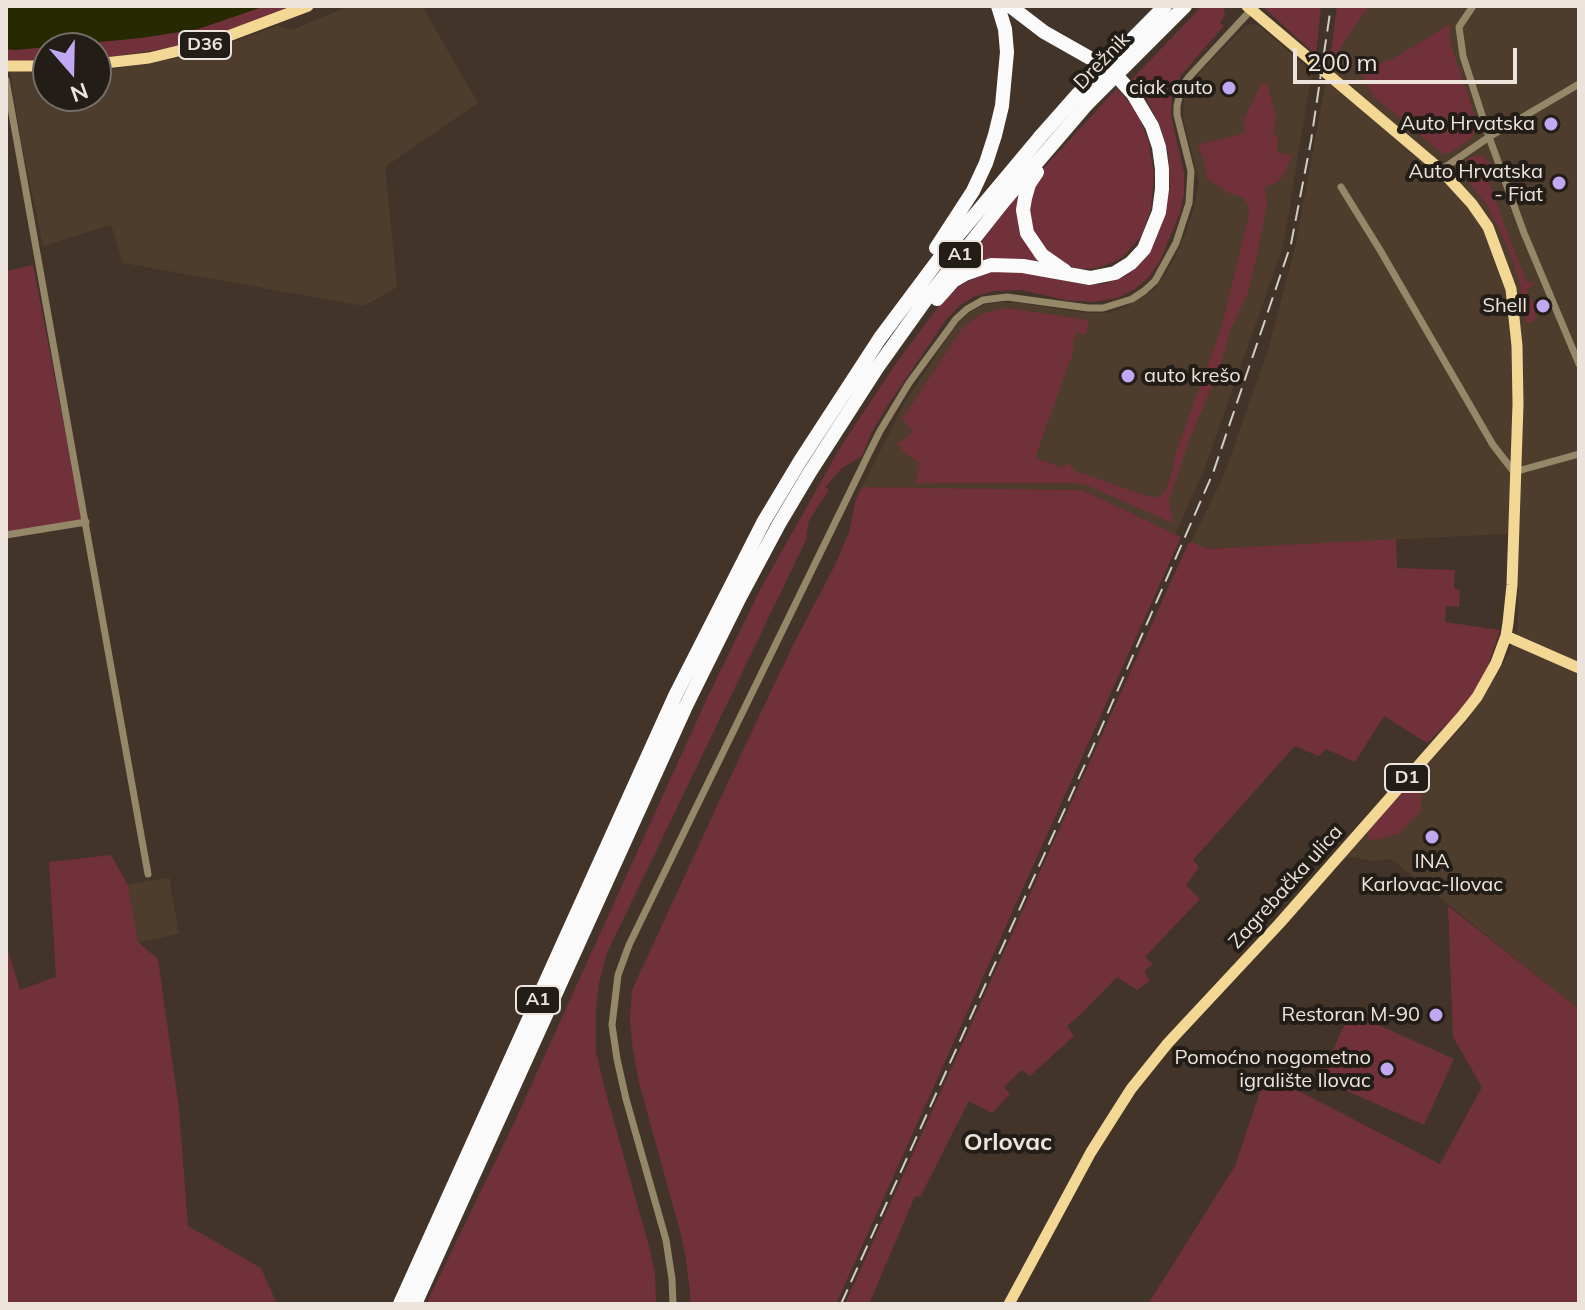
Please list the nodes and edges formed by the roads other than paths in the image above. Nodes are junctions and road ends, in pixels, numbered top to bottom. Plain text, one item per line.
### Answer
1 (308, 6) edge
2 (998, 6) edge
3 (1165, 6) edge
4 (1185, 6) edge
5 (1473, 6) edge
6 (1012, 7) edge
7 (1249, 8) edge
8 (112, 62) edge
9 (6, 66) edge
10 (32, 66) edge
11 (6, 80) edge
12 (1579, 84) edge
13 (1489, 137) junction
14 (1045, 142) junction
15 (1441, 170) junction
16 (1341, 187) dead end
17 (1076, 277) junction
18 (880, 338) junction
19 (1579, 364) edge
20 (877, 368) junction
21 (1579, 454) edge
22 (1514, 472) junction
23 (86, 522) junction
24 (6, 535) edge
25 (1506, 636) junction
26 (1579, 668) edge
27 (148, 874) dead end
28 (400, 1304) edge
29 (415, 1304) edge
30 (673, 1304) edge
31 (1009, 1304) edge

1 - 8 main road, D36
2 - 18 highway
3 - 14 highway, Drežnik / A1, bridge
4 - 14 highway, Drežnik / A1, bridge
5 - 13 street
6 - 17 highway
7 - 15 main road, Zagrebačka ulica / D1
7 - 30 street
9 - 10 main road
11 - 23 street
12 - 13 street
13 - 15 street
13 - 19 street
14 - 17 highway
14 - 18 highway, A1
14 - 20 highway, A1
15 - 22 main road, Zagrebačka ulica / D1
16 - 22 street
17 - 20 highway
18 - 28 highway, A1
20 - 29 highway, A1
21 - 22 street
22 - 25 main road, Zagrebačka ulica / D1
23 - 24 street
23 - 27 street
25 - 26 main road
25 - 31 main road, Zagrebačka ulica / D1

